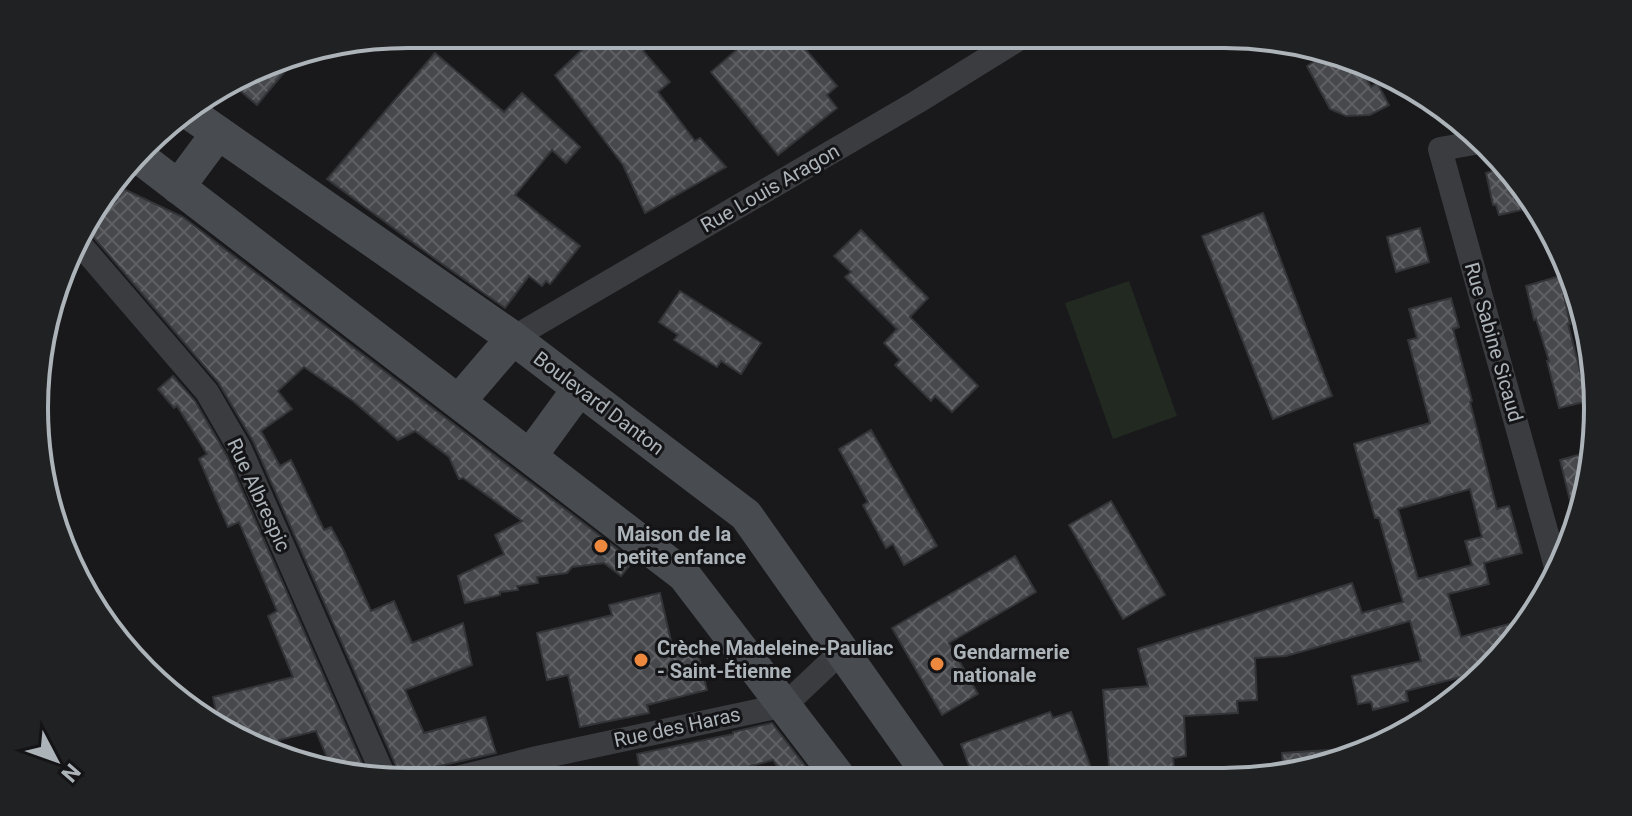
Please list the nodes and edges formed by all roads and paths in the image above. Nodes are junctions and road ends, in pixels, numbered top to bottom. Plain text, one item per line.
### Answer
1 (1004, 48) edge
2 (196, 117) edge
3 (218, 133) junction
4 (1469, 144) edge
5 (145, 162) edge
6 (178, 187) junction
7 (85, 250) edge
8 (513, 338) junction
9 (579, 389) junction
10 (459, 401) junction
11 (530, 456) junction
12 (1554, 552) edge
13 (843, 650) junction
14 (785, 705) junction
15 (380, 767) edge
16 (497, 768) edge
17 (832, 768) edge
18 (925, 768) edge

1 - 8 street, Rue Louis Aragon
2 - 3 main road, Boulevard Danton
3 - 6 main road
3 - 8 main road, Boulevard Danton
4 - 12 street, Rue Sabine Sicaud
5 - 6 main road
6 - 10 main road
7 - 15 street, Rue Albrespic
8 - 9 main road, Boulevard Danton
8 - 10 main road
9 - 11 main road
9 - 13 main road, Boulevard Danton
10 - 11 main road
11 - 14 main road
13 - 14 street
13 - 18 main road, Boulevard Danton
14 - 16 street, Rue des Haras
14 - 17 main road

